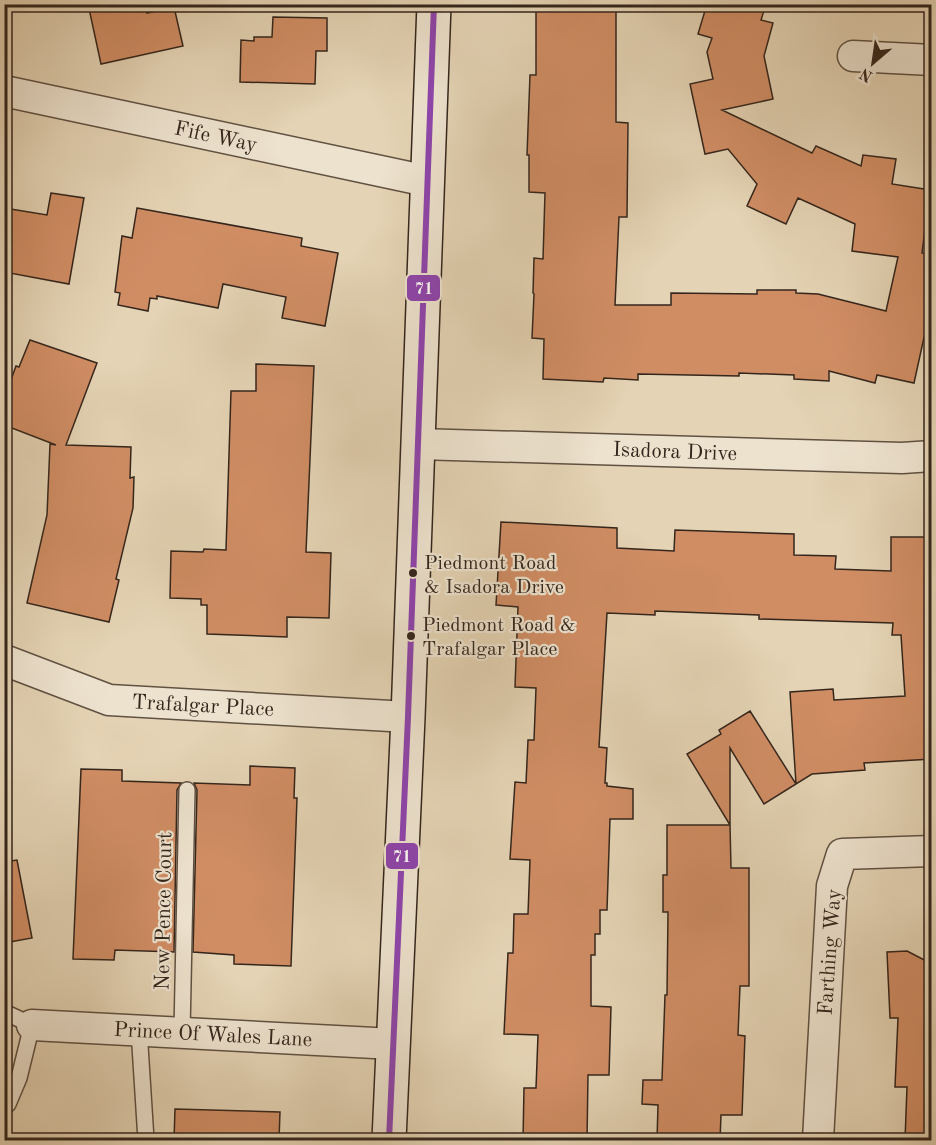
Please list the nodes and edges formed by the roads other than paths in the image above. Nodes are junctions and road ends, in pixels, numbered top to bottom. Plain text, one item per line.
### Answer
1 (434, 4) edge
2 (853, 56) dead end
3 (932, 60) edge
4 (4, 91) edge
5 (427, 181) junction
6 (418, 444) junction
7 (932, 456) edge
8 (4, 660) edge
9 (408, 717) junction
10 (187, 790) dead end
11 (932, 851) edge
12 (4, 1012) edge
13 (32, 1025) junction
14 (139, 1030) junction
15 (182, 1032) junction
16 (394, 1044) junction
17 (4, 1107) edge
18 (146, 1140) edge
19 (389, 1140) edge
20 (818, 1140) edge

1 - 5 main road
2 - 3 street
4 - 5 street, Fife Way
5 - 6 main road
6 - 7 street, Isadora Drive
6 - 9 main road
8 - 9 street, Trafalgar Place
9 - 16 main road
10 - 15 lane, New Pence Court
11 - 20 street, Farthing Way
12 - 13 lane
13 - 14 street, Prince Of Wales Lane
13 - 17 lane
14 - 15 street, Prince Of Wales Lane
14 - 18 lane
15 - 16 street, Prince Of Wales Lane
16 - 19 main road

